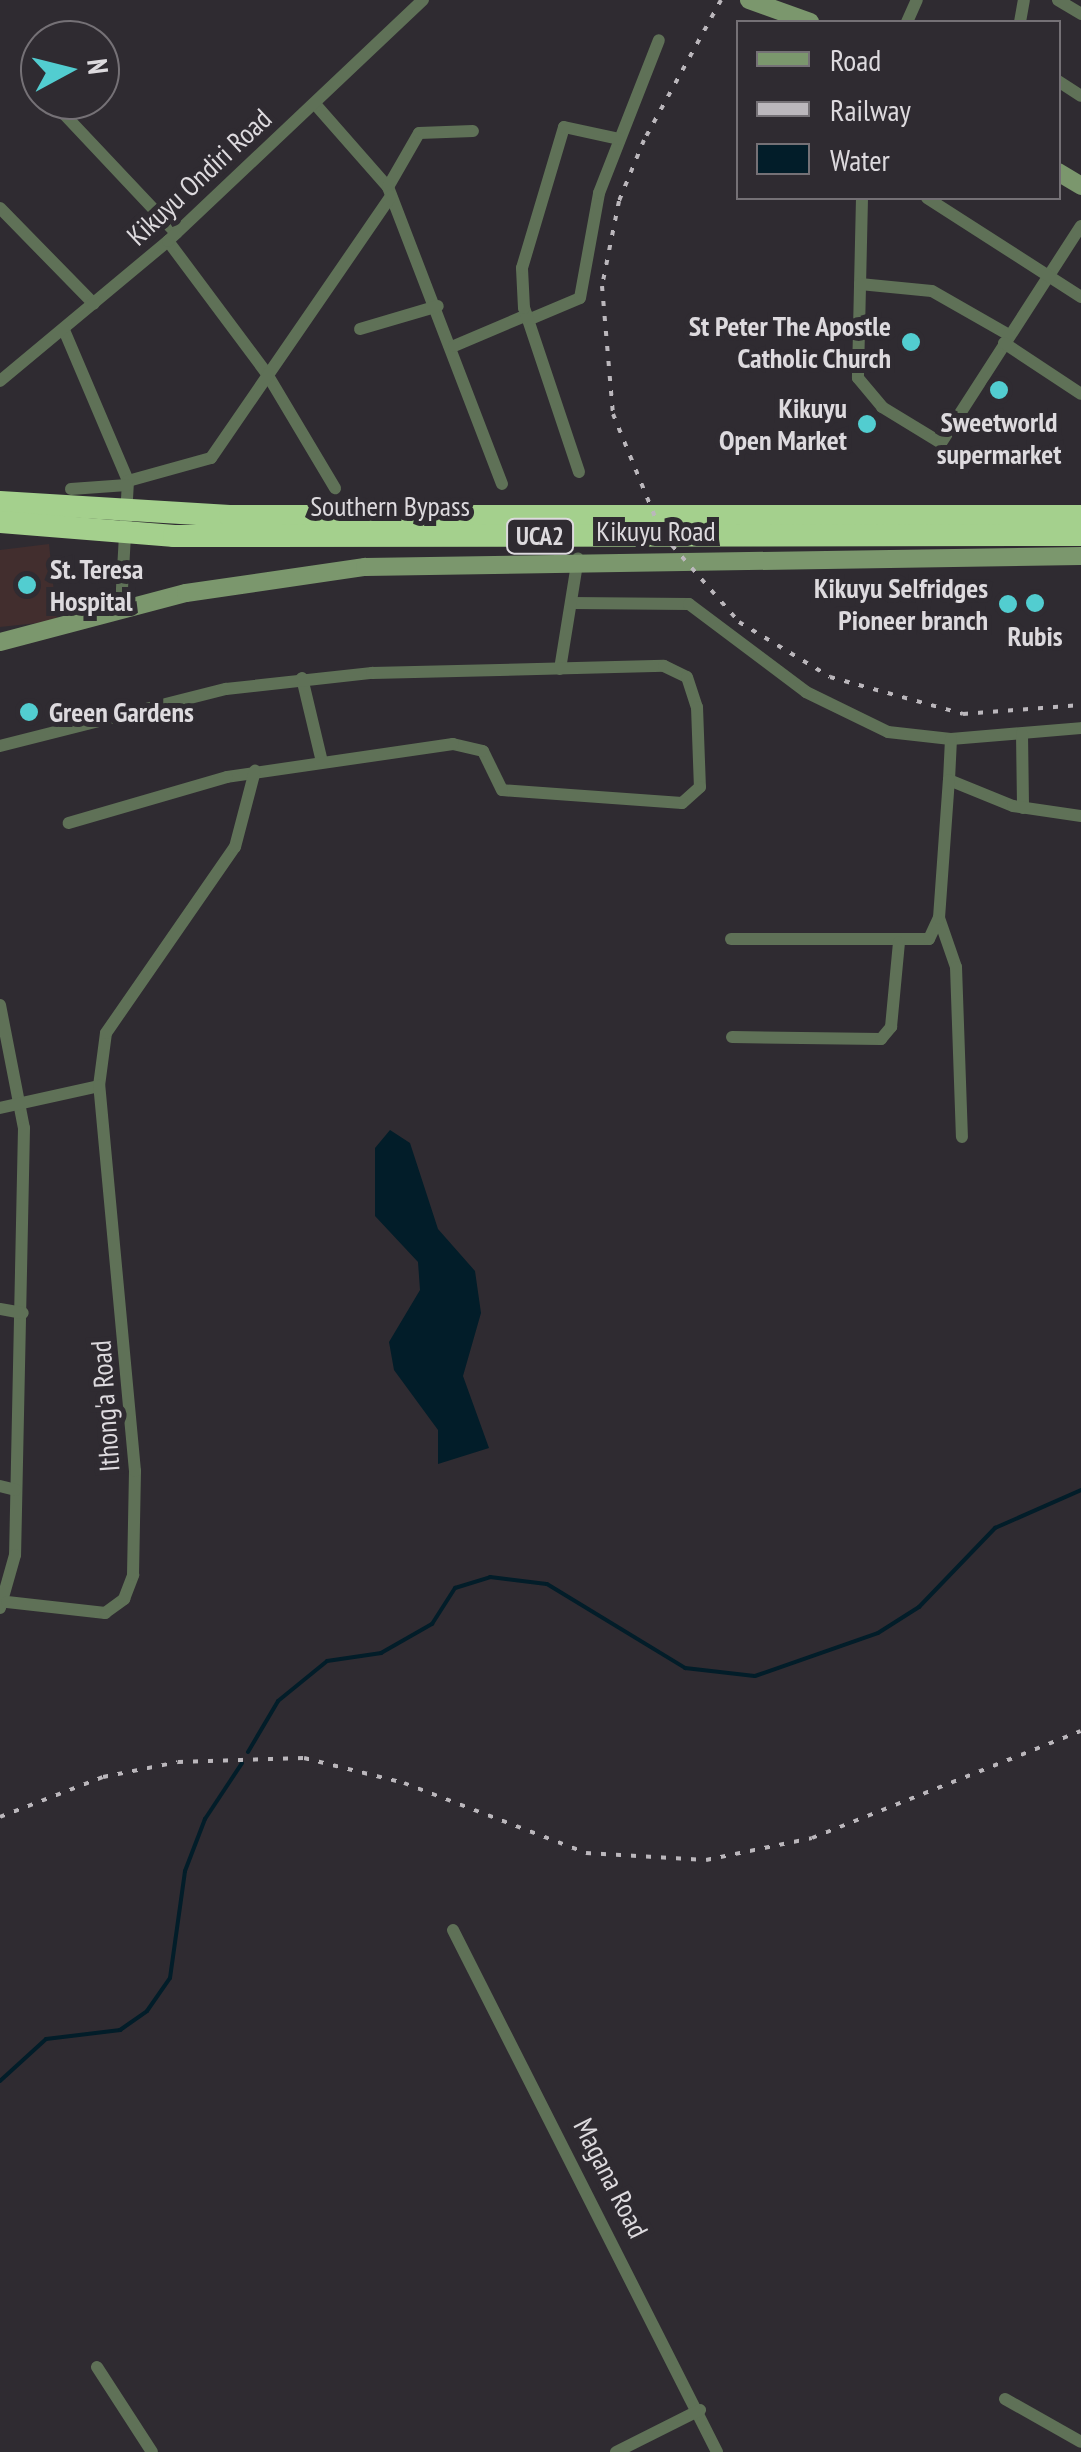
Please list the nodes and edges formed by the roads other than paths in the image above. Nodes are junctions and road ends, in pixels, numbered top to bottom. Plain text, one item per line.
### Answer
1 (423, 0) edge
2 (749, 0) edge
3 (1058, 0) edge
4 (1081, 14) edge
5 (804, 20) edge
6 (659, 40) dead end
7 (315, 104) junction
8 (70, 120) edge
9 (473, 130) dead end
10 (618, 140) junction
11 (389, 191) junction
12 (862, 200) edge
13 (930, 200) edge
14 (0, 208) edge
15 (1081, 226) edge
16 (172, 237) junction
17 (1048, 277) junction
18 (860, 284) junction
19 (1081, 297) edge
20 (94, 304) junction
21 (438, 306) junction
22 (528, 318) junction
23 (360, 329) dead end
24 (64, 330) junction
25 (1007, 339) junction
26 (454, 346) junction
27 (267, 374) junction
28 (0, 382) edge
29 (1081, 394) edge
30 (579, 472) dead end
31 (502, 484) dead end
32 (127, 488) junction
33 (335, 488) dead end
34 (71, 489) dead end
35 (0, 502) edge
36 (1081, 507) edge
37 (982, 516) junction
38 (1081, 516) edge
39 (0, 522) edge
40 (1081, 535) edge
41 (1081, 556) edge
42 (578, 558) junction
43 (571, 603) junction
44 (120, 607) junction
45 (0, 642) edge
46 (560, 669) junction
47 (302, 678) junction
48 (1081, 728) edge
49 (1022, 734) junction
50 (950, 738) junction
51 (0, 746) edge
52 (322, 762) junction
53 (255, 771) junction
54 (948, 780) junction
55 (1023, 808) junction
56 (1081, 816) edge
57 (69, 823) dead end
58 (939, 918) junction
59 (731, 939) dead end
60 (899, 942) junction
61 (0, 1005) edge
62 (732, 1037) dead end
63 (99, 1086) junction
64 (22, 1101) junction
65 (0, 1108) edge
66 (962, 1137) dead end
67 (0, 1309) edge
68 (23, 1313) junction
69 (0, 1486) edge
70 (16, 1490) junction
71 (4, 1605) edge
72 (453, 1930) dead end
73 (97, 2367) dead end
74 (1006, 2399) dead end
75 (700, 2410) junction
76 (1081, 2442) edge
77 (152, 2452) edge
78 (616, 2452) edge
79 (717, 2452) edge

1 - 7 street, Kikuyu Ondiri Road
2 - 5 main road
3 - 4 street
6 - 10 street
7 - 11 street
7 - 16 street, Kikuyu Ondiri Road
8 - 16 street
9 - 11 street
10 - 22 street
10 - 22 street
11 - 21 street
11 - 27 street
12 - 18 street
13 - 17 street
14 - 20 street
15 - 17 street
16 - 20 street, Kikuyu Ondiri Road
16 - 27 street
17 - 19 street
17 - 25 street
18 - 25 street
18 - 25 street
20 - 24 street, Kikuyu Ondiri Road
21 - 23 street
21 - 26 street
22 - 26 street
22 - 30 street
24 - 28 street, Kikuyu Ondiri Road
24 - 32 street
25 - 29 street
26 - 31 street
27 - 32 street
27 - 33 street
32 - 34 street
32 - 44 street
35 - 37 highway, Southern Bypass / UCA2
36 - 37 highway
37 - 38 highway, Southern Bypass / UCA2
39 - 40 highway, Southern Bypass / UCA2
41 - 42 main road, Kikuyu Road
42 - 43 street
42 - 44 main road, Kikuyu Road
43 - 46 street
43 - 50 street
44 - 45 main road, Kikuyu Road
46 - 47 street
46 - 52 street
47 - 51 street
47 - 52 street
48 - 49 street
49 - 50 street
49 - 55 street
50 - 54 street
52 - 53 street
53 - 57 street
53 - 63 street
54 - 55 street
54 - 58 street
55 - 56 street
58 - 60 street
58 - 66 street
59 - 60 street
60 - 62 street
61 - 64 street
63 - 64 street
63 - 71 street, Ithong'a Road
64 - 65 street
64 - 68 street
67 - 68 street
68 - 70 street
69 - 70 street
70 - 71 street
72 - 75 street, Magana Road
73 - 77 street
74 - 76 street
75 - 78 street
75 - 79 street, Magana Road

